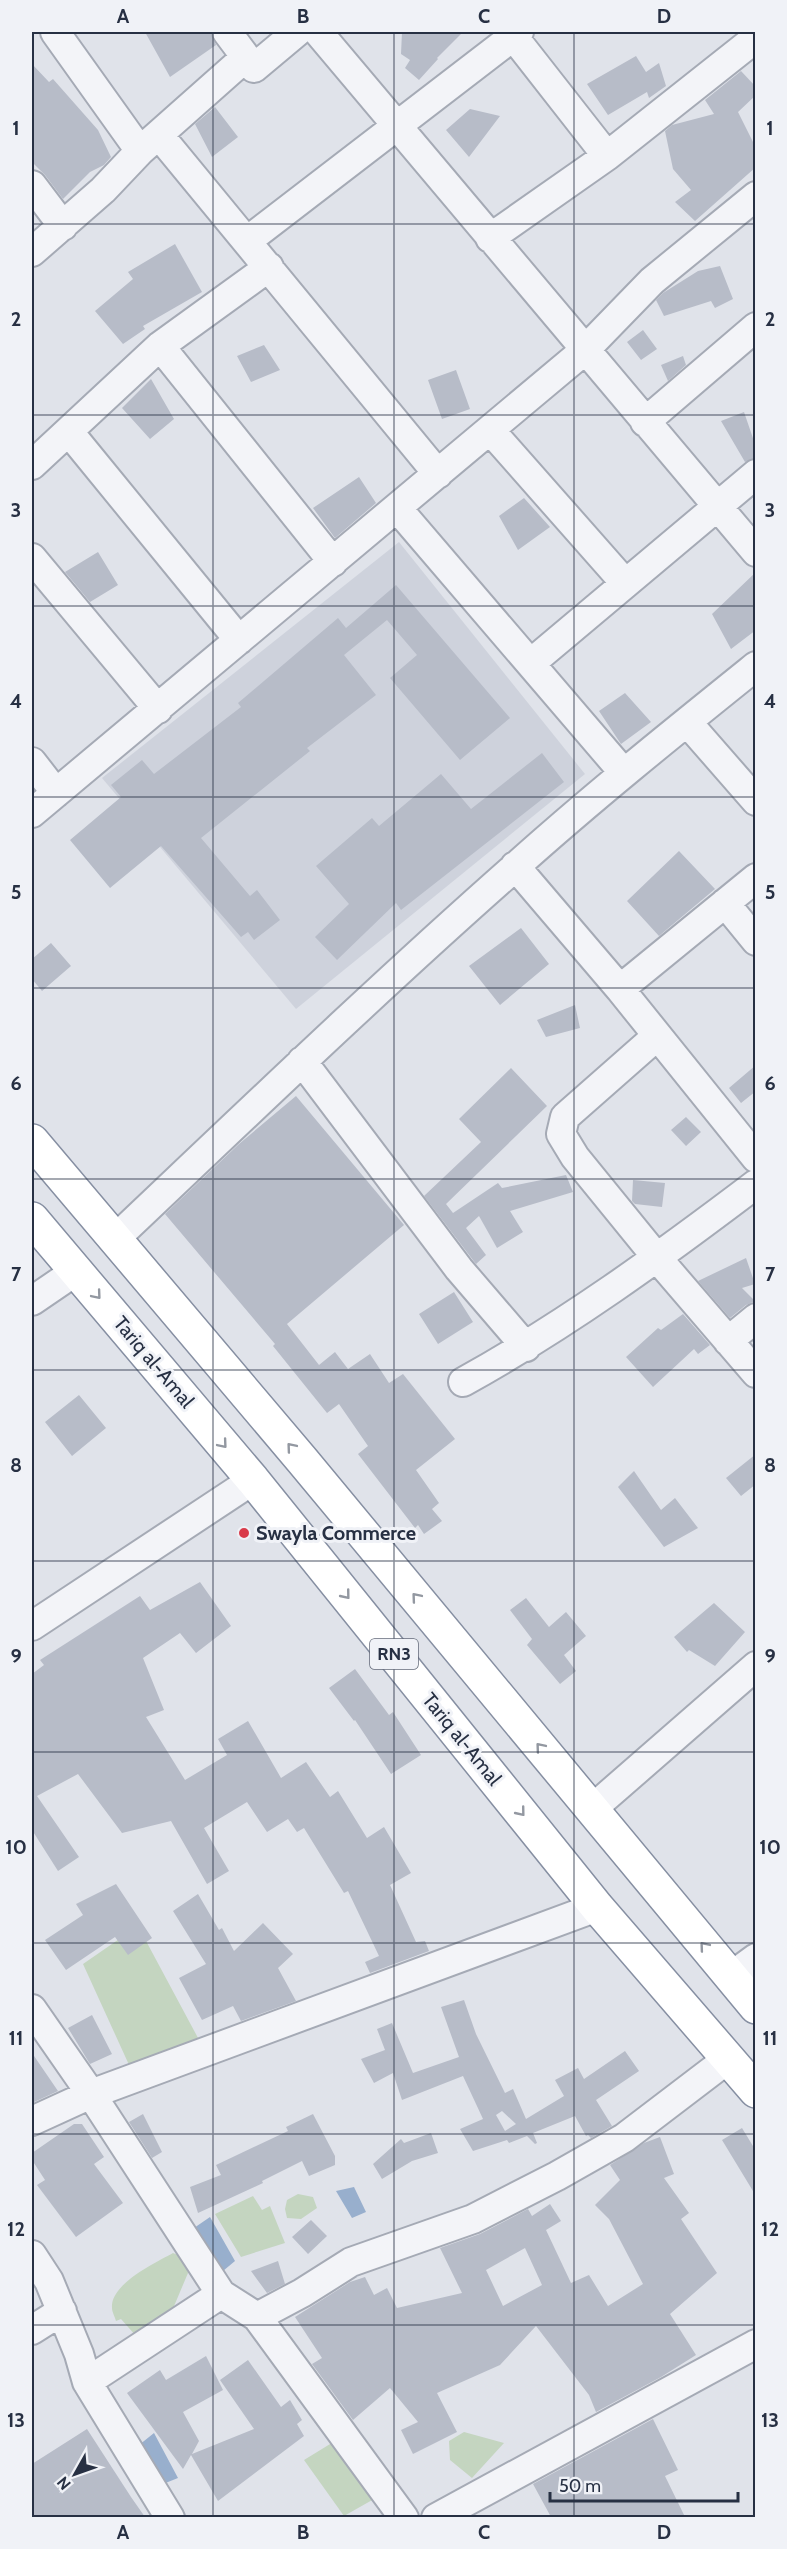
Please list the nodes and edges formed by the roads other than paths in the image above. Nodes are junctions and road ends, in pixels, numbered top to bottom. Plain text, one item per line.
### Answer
1 (55, 32) edge
2 (227, 32) edge
3 (297, 32) edge
4 (318, 32) edge
5 (516, 34) edge
6 (745, 46) edge
7 (246, 57) junction
8 (396, 124) junction
9 (150, 143) junction
10 (607, 156) junction
11 (32, 185) edge
12 (756, 196) edge
13 (63, 226) junction
14 (490, 238) junction
15 (247, 241) junction
16 (32, 252) edge
17 (269, 267) junction
18 (756, 327) edge
19 (160, 346) junction
20 (585, 350) junction
21 (645, 422) junction
22 (490, 430) junction
23 (69, 432) junction
24 (32, 465) edge
25 (438, 474) junction
26 (756, 474) edge
27 (717, 506) junction
28 (397, 508) junction
29 (756, 552) edge
30 (32, 558) edge
31 (333, 562) junction
32 (625, 584) junction
33 (239, 640) junction
34 (531, 663) junction
35 (756, 666) edge
36 (158, 709) junction
37 (687, 722) junction
38 (32, 762) edge
39 (624, 773) junction
40 (56, 793) junction
41 (756, 801) edge
42 (32, 813) edge
43 (515, 866) junction
44 (756, 878) edge
45 (725, 903) junction
46 (756, 941) edge
47 (620, 989) junction
48 (657, 1036) junction
49 (302, 1061) junction
50 (32, 1141) edge
51 (756, 1158) edge
52 (756, 1184) edge
53 (32, 1219) edge
54 (116, 1238) junction
55 (658, 1258) junction
56 (76, 1271) junction
57 (32, 1301) edge
58 (756, 1318) edge
59 (729, 1341) junction
60 (526, 1347) junction
61 (756, 1373) edge
62 (463, 1382) dead end
63 (253, 1480) junction
64 (32, 1626) edge
65 (756, 1665) edge
66 (591, 1809) junction
67 (597, 1907) junction
68 (743, 1967) edge
69 (756, 2007) edge
70 (32, 2008) edge
71 (729, 2058) junction
72 (756, 2091) edge
73 (91, 2094) junction
74 (32, 2121) edge
75 (32, 2254) edge
76 (221, 2294) junction
77 (62, 2311) junction
78 (257, 2317) junction
79 (32, 2330) edge
80 (756, 2344) edge
81 (87, 2382) junction
82 (170, 2517) edge
83 (404, 2517) edge
84 (436, 2517) edge

1 - 9 street
2 - 7 street
3 - 7 street
4 - 8 street
5 - 8 street
5 - 10 street
6 - 10 street
7 - 9 street
8 - 14 street
8 - 15 street
9 - 13 street
9 - 15 street
10 - 14 street
11 - 13 street
12 - 20 street
13 - 16 street
14 - 20 street
15 - 17 street
17 - 19 street
17 - 25 street
18 - 21 street
19 - 23 street
19 - 31 street
20 - 21 street
20 - 22 street
21 - 27 street
22 - 25 street
22 - 32 street
23 - 24 street
23 - 33 street
25 - 28 street
26 - 27 street
27 - 29 street
27 - 32 street
28 - 31 street
28 - 34 street
30 - 36 street
31 - 33 street
32 - 34 street
33 - 36 street
34 - 39 street
35 - 37 street
36 - 40 street
37 - 39 street
37 - 41 street
38 - 40 street
39 - 43 street
40 - 42 street
43 - 47 street
43 - 49 street
44 - 45 street
45 - 46 street
45 - 47 street
47 - 48 street
48 - 51 street
48 - 55 street
49 - 54 street
49 - 60 street
50 - 54 highway, RN3
52 - 55 street
53 - 56 highway, Tariq al-Amal / RN3
66 -> 54 highway, RN3
55 - 59 street
55 - 60 street
56 - 57 street
56 -> 63 highway, Tariq al-Amal / RN3
58 - 59 street
59 - 61 street
60 - 62 street
63 - 64 street
63 -> 67 highway, Tariq al-Amal / RN3
65 - 66 street
68 -> 66 highway, RN3
67 - 71 highway, Tariq al-Amal / RN3
67 - 73 street
68 - 69 highway, RN3
70 - 73 street
71 - 72 highway, Tariq al-Amal / RN3
71 - 78 street
73 - 74 street
73 - 76 street
75 - 77 street
76 - 78 street
76 - 81 street
77 - 79 street
77 - 81 street
78 - 83 street
80 - 84 street
81 - 82 street

